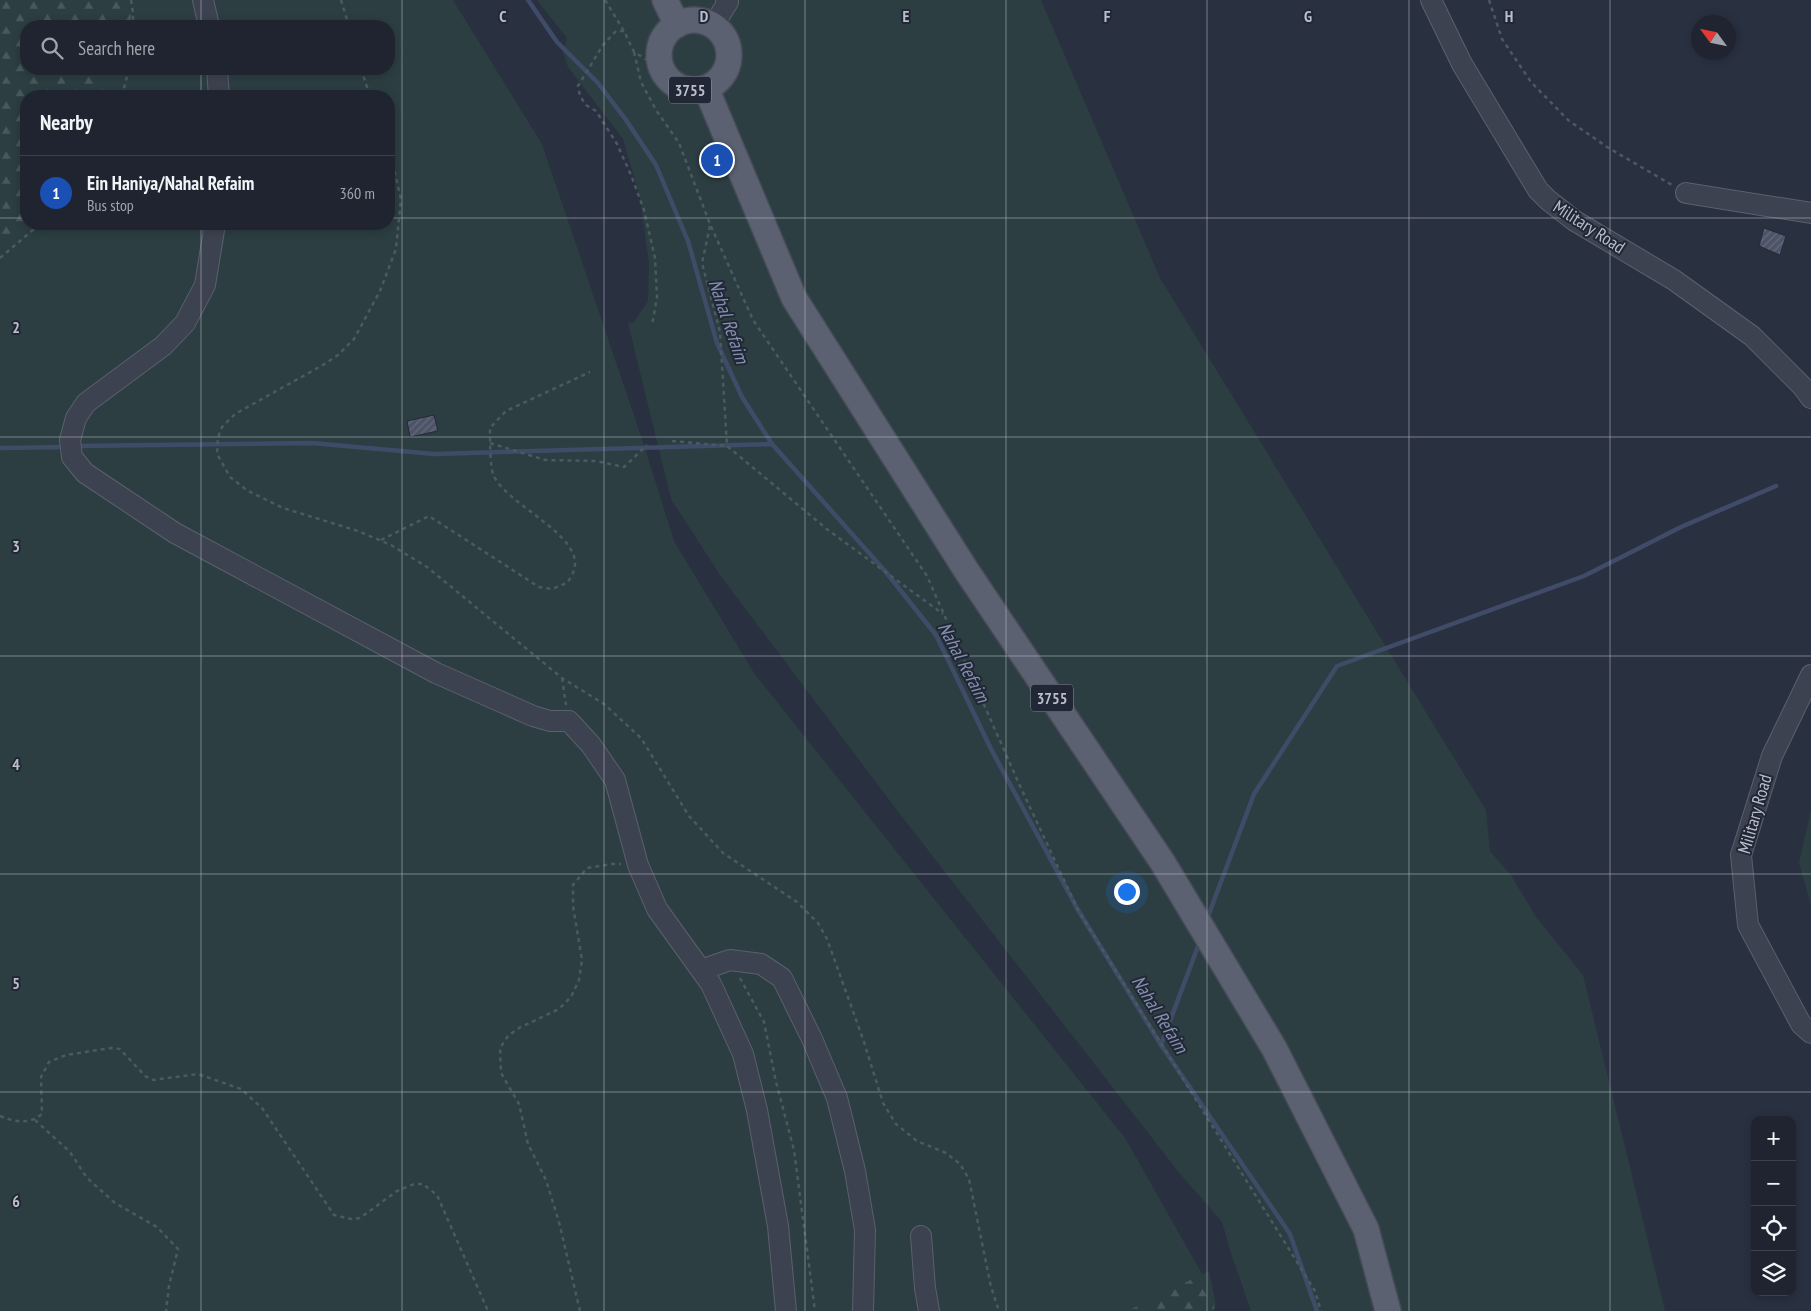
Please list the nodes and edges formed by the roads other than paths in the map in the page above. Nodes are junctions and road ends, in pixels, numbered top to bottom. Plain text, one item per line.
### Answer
1 (203, 0) edge
2 (665, 0) edge
3 (726, 0) edge
4 (1431, 0) edge
5 (208, 20) edge
6 (677, 25) junction
7 (713, 26) junction
8 (217, 75) edge
9 (706, 88) junction
10 (219, 90) edge
11 (1686, 193) road end
12 (1811, 213) edge
13 (214, 230) edge
14 (1811, 398) edge
15 (1811, 676) edge
16 (701, 970) junction
17 (1811, 1033) edge
18 (922, 1236) dead end
19 (786, 1311) edge
20 (863, 1311) edge
21 (929, 1311) edge
22 (1388, 1311) edge

1 - 5 street
2 - 6 main road
3 - 7 street
4 - 14 street, Military Road
6 - 7 main road
6 - 9 main road, 3755
7 - 9 main road, 3755
8 - 10 street
9 - 22 main road, 3755
11 - 12 street
13 - 16 street
15 - 17 street, Military Road
16 - 19 street
16 - 20 street
18 - 21 street

